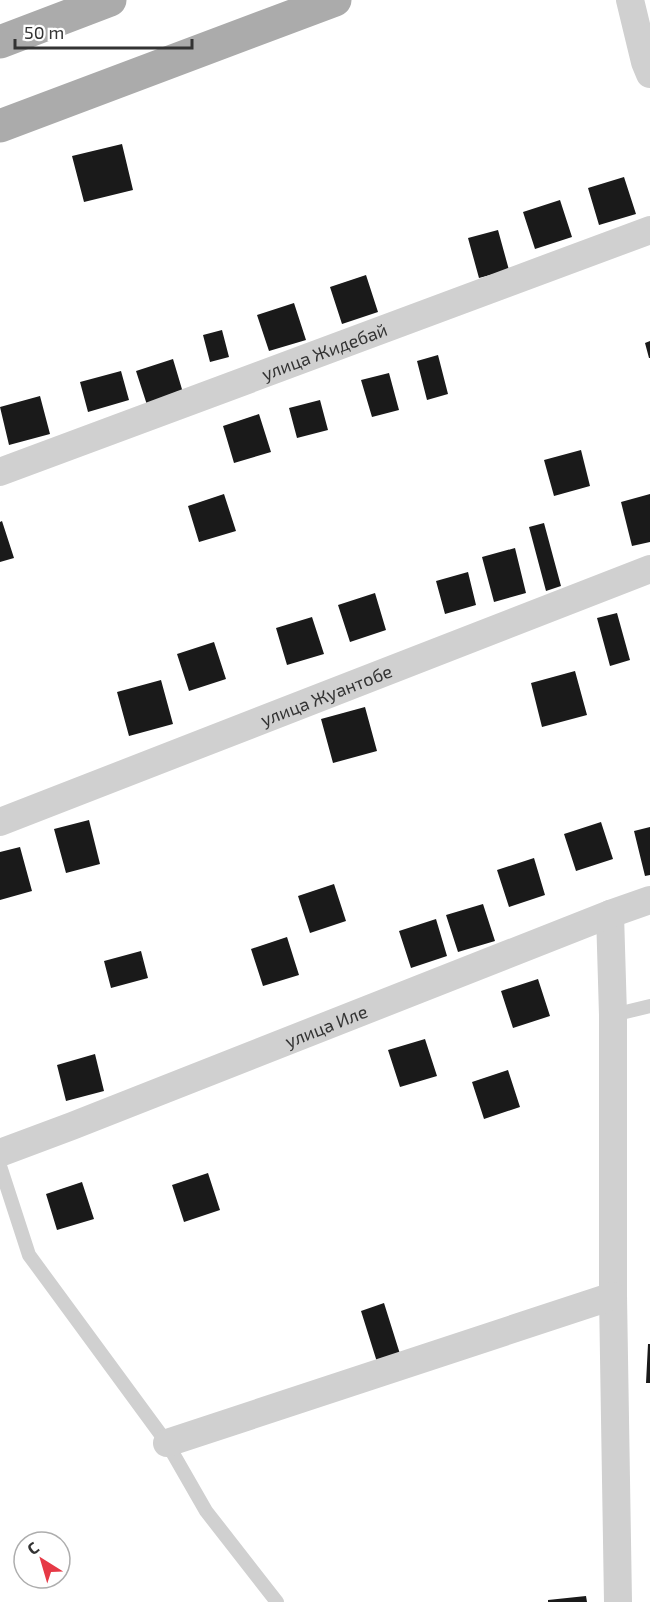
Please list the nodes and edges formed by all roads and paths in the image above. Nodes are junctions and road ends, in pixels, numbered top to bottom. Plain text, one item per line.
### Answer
1 (110, 0) edge
2 (335, 0) edge
3 (630, 0) edge
4 (0, 42) edge
5 (650, 74) edge
6 (0, 126) edge
7 (650, 230) edge
8 (0, 472) edge
9 (650, 569) edge
10 (0, 822) edge
11 (650, 900) edge
12 (610, 914) junction
13 (650, 1006) edge
14 (614, 1015) junction
15 (0, 1152) edge
16 (0, 1166) edge
17 (613, 1296) junction
18 (167, 1443) junction
19 (277, 1602) edge
20 (618, 1602) edge

1 - 4 main road
2 - 6 main road
3 - 5 street
7 - 8 street, улица Жидебай
9 - 10 street, улица Жуантобе
11 - 12 street, улица Иле
12 - 14 street
12 - 15 street, улица Иле
13 - 14 lane
14 - 17 street
16 - 18 lane
17 - 18 street
17 - 20 street
18 - 19 lane

